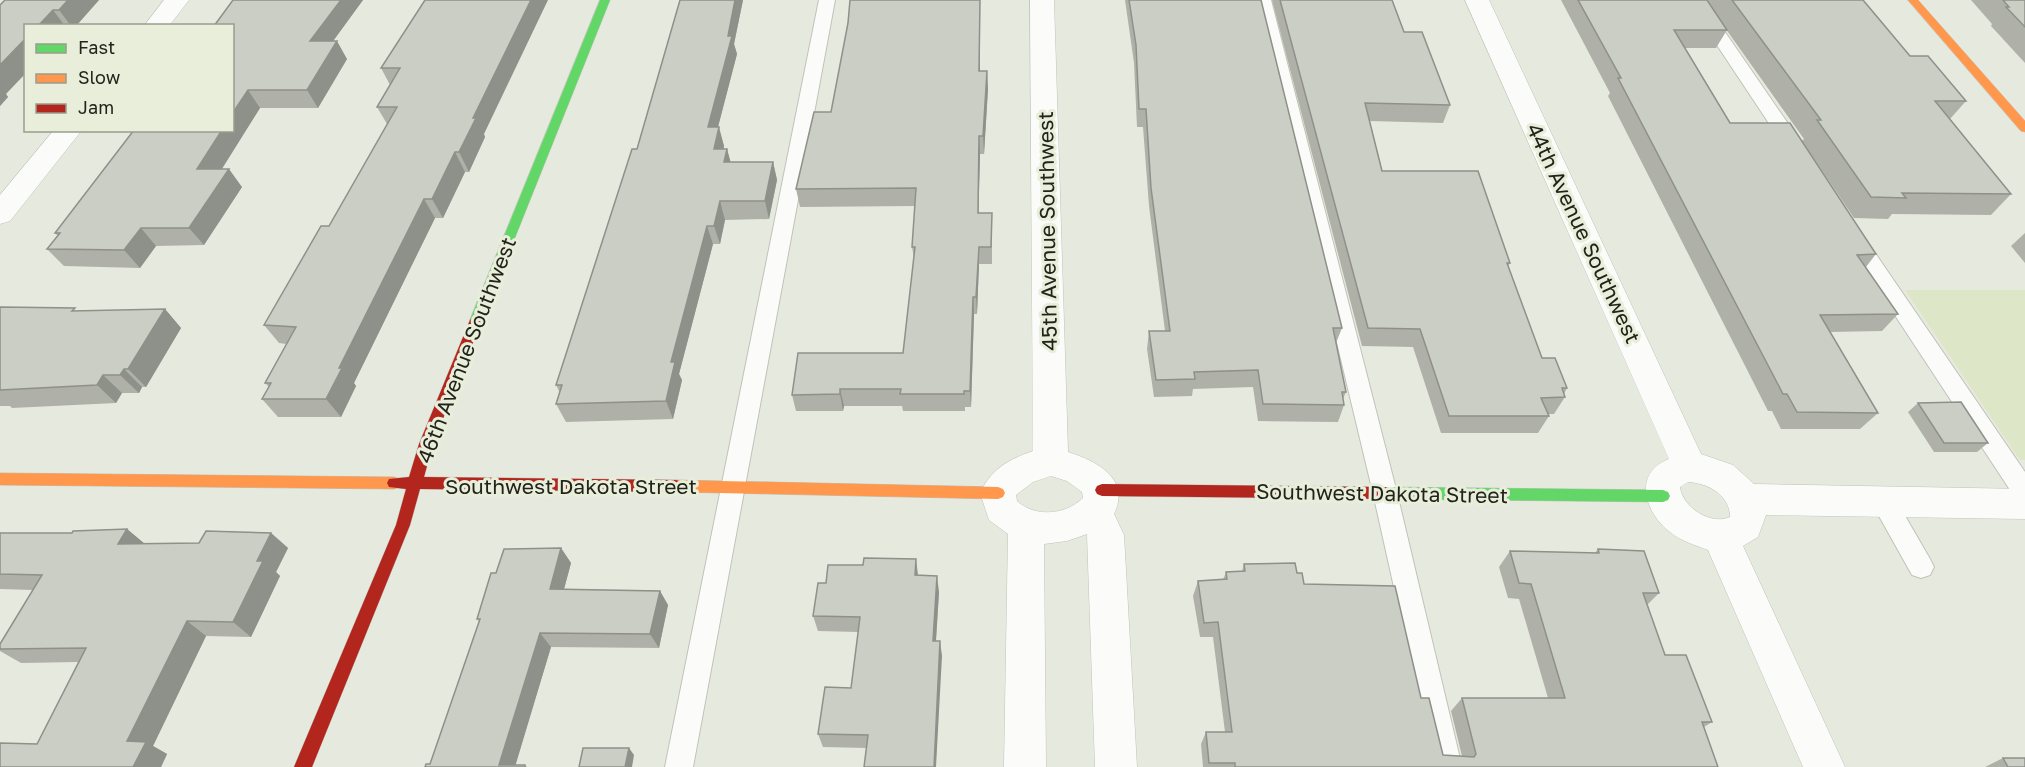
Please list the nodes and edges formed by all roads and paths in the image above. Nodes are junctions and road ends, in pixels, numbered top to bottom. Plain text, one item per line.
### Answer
1 (177, 0) edge
2 (605, 0) edge
3 (827, 0) edge
4 (1042, 0) edge
5 (1263, 0) edge
6 (1477, 0) edge
7 (1695, 0) edge
8 (1913, 0) edge
9 (158, 24) edge
10 (2025, 128) edge
11 (67, 132) edge
12 (1808, 167) edge
13 (0, 213) edge
14 (1840, 216) edge
15 (1051, 462) junction
16 (1690, 467) junction
17 (0, 478) edge
18 (415, 484) junction
19 (735, 487) junction
20 (2025, 492) edge
21 (998, 493) junction
22 (1385, 493) junction
23 (1663, 496) junction
24 (1745, 499) junction
25 (1098, 500) junction
26 (1884, 502) junction
27 (2025, 504) edge
28 (1026, 525) junction
29 (1720, 536) junction
30 (1921, 567) dead end
31 (303, 767) edge
32 (679, 767) edge
33 (1025, 767) edge
34 (1116, 767) edge
35 (1448, 767) edge
36 (1824, 767) edge

1 - 9 street
2 - 18 street, 46th Avenue Southwest
3 - 19 lane
4 - 15 street, 45th Avenue Southwest
5 - 22 lane
6 - 16 street, 44th Avenue Southwest
7 - 12 lane
8 - 10 street
11 - 13 street
14 - 20 lane
15 - 21 street
15 - 25 street
16 - 23 street
16 - 24 street
17 - 18 street, Southwest Dakota Street
18 - 19 street, Southwest Dakota Street
18 - 31 street, 46th Avenue Southwest
19 - 21 street, Southwest Dakota Street
19 - 32 lane
21 - 28 street
22 - 23 street, Southwest Dakota Street
22 - 25 street, Southwest Dakota Street
22 - 35 lane
23 - 29 street
24 - 26 street
24 - 29 street
25 - 28 street
25 - 34 street
26 - 27 street
26 - 30 lane
28 - 33 street
29 - 36 street

